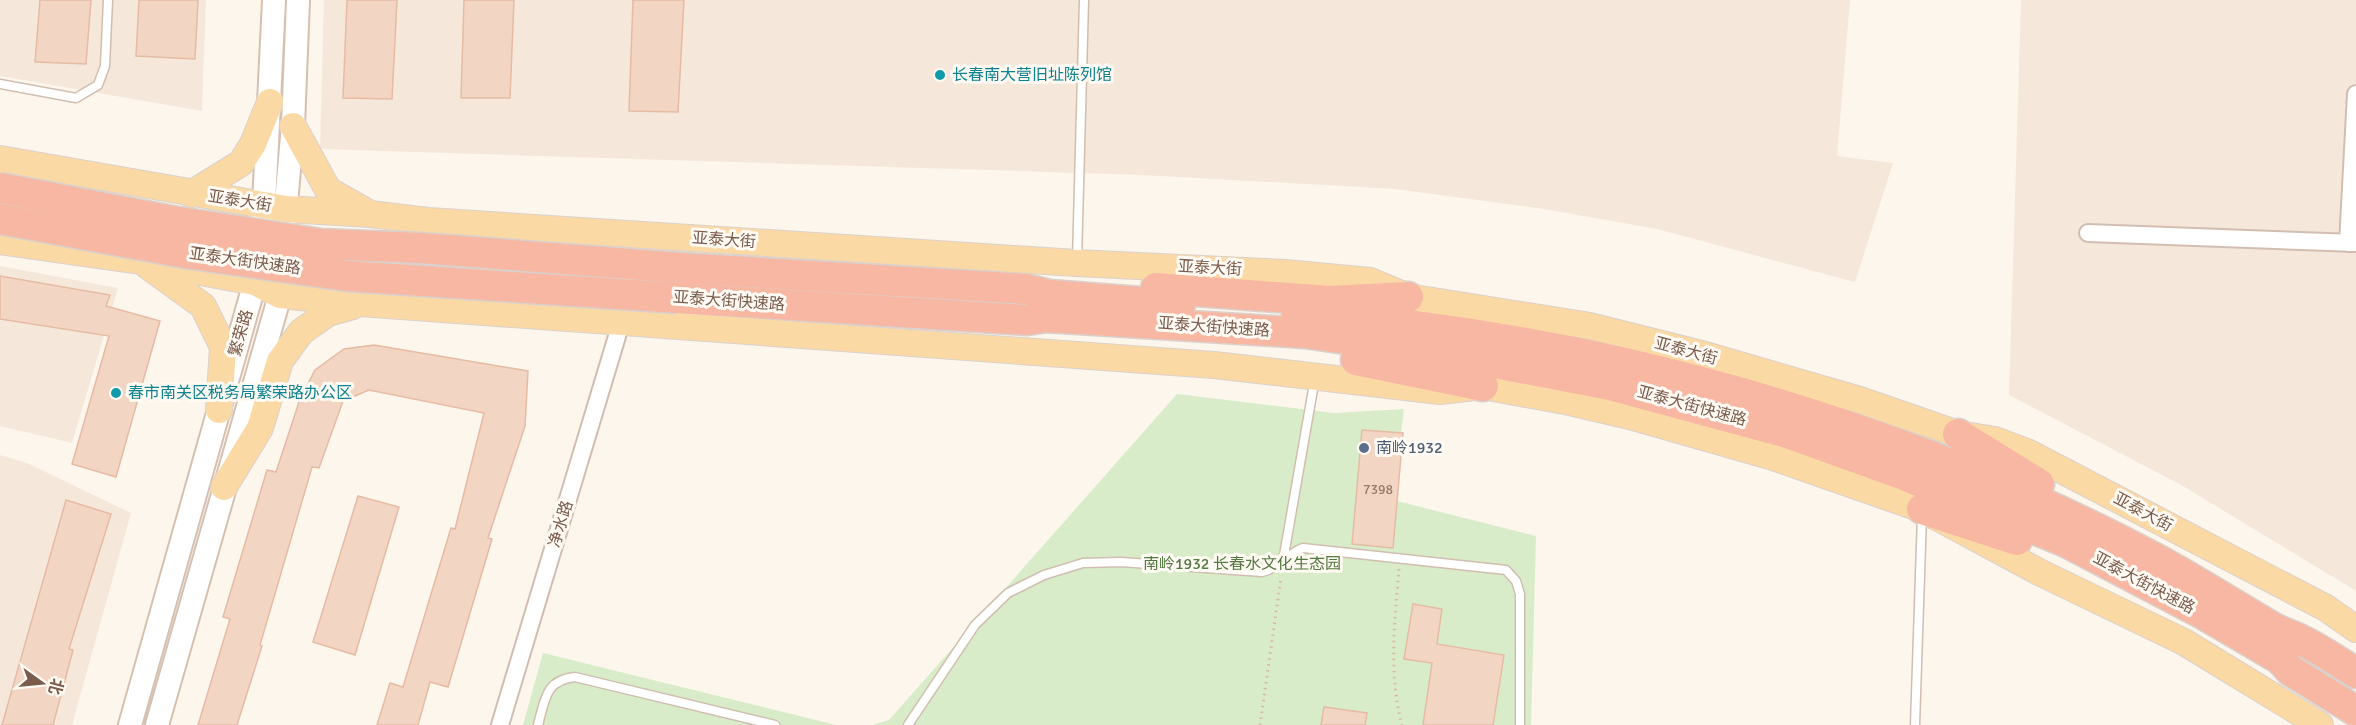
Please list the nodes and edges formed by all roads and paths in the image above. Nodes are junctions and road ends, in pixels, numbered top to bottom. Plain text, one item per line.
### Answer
1 (108, 0) edge
2 (274, 0) edge
3 (298, 0) edge
4 (1083, 0) edge
5 (0, 84) edge
6 (2356, 94) edge
7 (270, 102) junction
8 (293, 126) junction
9 (0, 159) edge
10 (0, 188) edge
11 (191, 194) junction
12 (275, 206) junction
13 (370, 214) junction
14 (0, 219) edge
15 (2088, 233) dead end
16 (0, 241) edge
17 (2352, 243) edge
18 (140, 261) junction
19 (1077, 263) junction
20 (255, 282) junction
21 (1026, 289) junction
22 (279, 295) junction
23 (1408, 297) junction
24 (360, 303) junction
25 (1027, 320) junction
26 (621, 323) junction
27 (1316, 376) junction
28 (1483, 386) junction
29 (219, 410) junction
30 (1958, 434) junction
31 (224, 487) junction
32 (1922, 509) junction
33 (1400, 558) junction
34 (1283, 561) junction
35 (2356, 629) edge
36 (2300, 639) junction
37 (2352, 670) edge
38 (2291, 671) junction
39 (2356, 711) edge
40 (130, 725) edge
41 (157, 725) edge
42 (500, 725) edge
43 (538, 725) edge
44 (775, 725) edge
45 (908, 725) edge
46 (1260, 725) edge
47 (1402, 725) edge
48 (1520, 725) edge
49 (1915, 725) edge
50 (2320, 725) edge

1 - 5 lane
2 - 7 main road, 繁荣路
3 - 8 main road, 繁荣路
4 - 19 lane
6 - 17 street
7 - 11 main road
7 - 12 main road, 繁荣路
8 - 12 main road, 繁荣路
8 - 13 main road
9 - 11 main road, 亚泰大街
10 - 21 highway, 亚泰大街快速路, bridge
11 - 12 main road, 亚泰大街
12 - 13 main road, 亚泰大街
12 - 20 main road, 繁荣路
12 - 22 main road, 繁荣路
13 - 19 main road, 亚泰大街
14 - 25 highway, 亚泰大街快速路, bridge
15 - 17 street
16 - 18 main road
18 - 20 main road
18 - 29 main road
19 - 23 main road, 亚泰大街
20 - 22 main road
20 - 29 main road, 繁荣路
21 - 23 highway
21 - 36 highway, 亚泰大街快速路
22 - 24 main road
22 - 31 main road, 繁荣路
23 - 30 main road, 亚泰大街
24 - 26 main road
24 - 31 main road
25 - 28 highway
25 - 38 highway, 亚泰大街快速路
26 - 27 main road
26 - 42 street, 净水路
27 - 28 main road
27 - 34 lane
28 - 32 main road
29 - 40 main road, 繁荣路
30 - 35 main road, 亚泰大街
30 - 36 highway
31 - 41 main road, 繁荣路
32 - 38 highway
32 - 49 lane
32 - 50 main road
33 - 34 lane
33 - 47 path
33 - 48 lane
34 - 45 lane
34 - 46 path
36 - 37 highway, 亚泰大街快速路
38 - 39 highway, 亚泰大街快速路
43 - 44 lane

